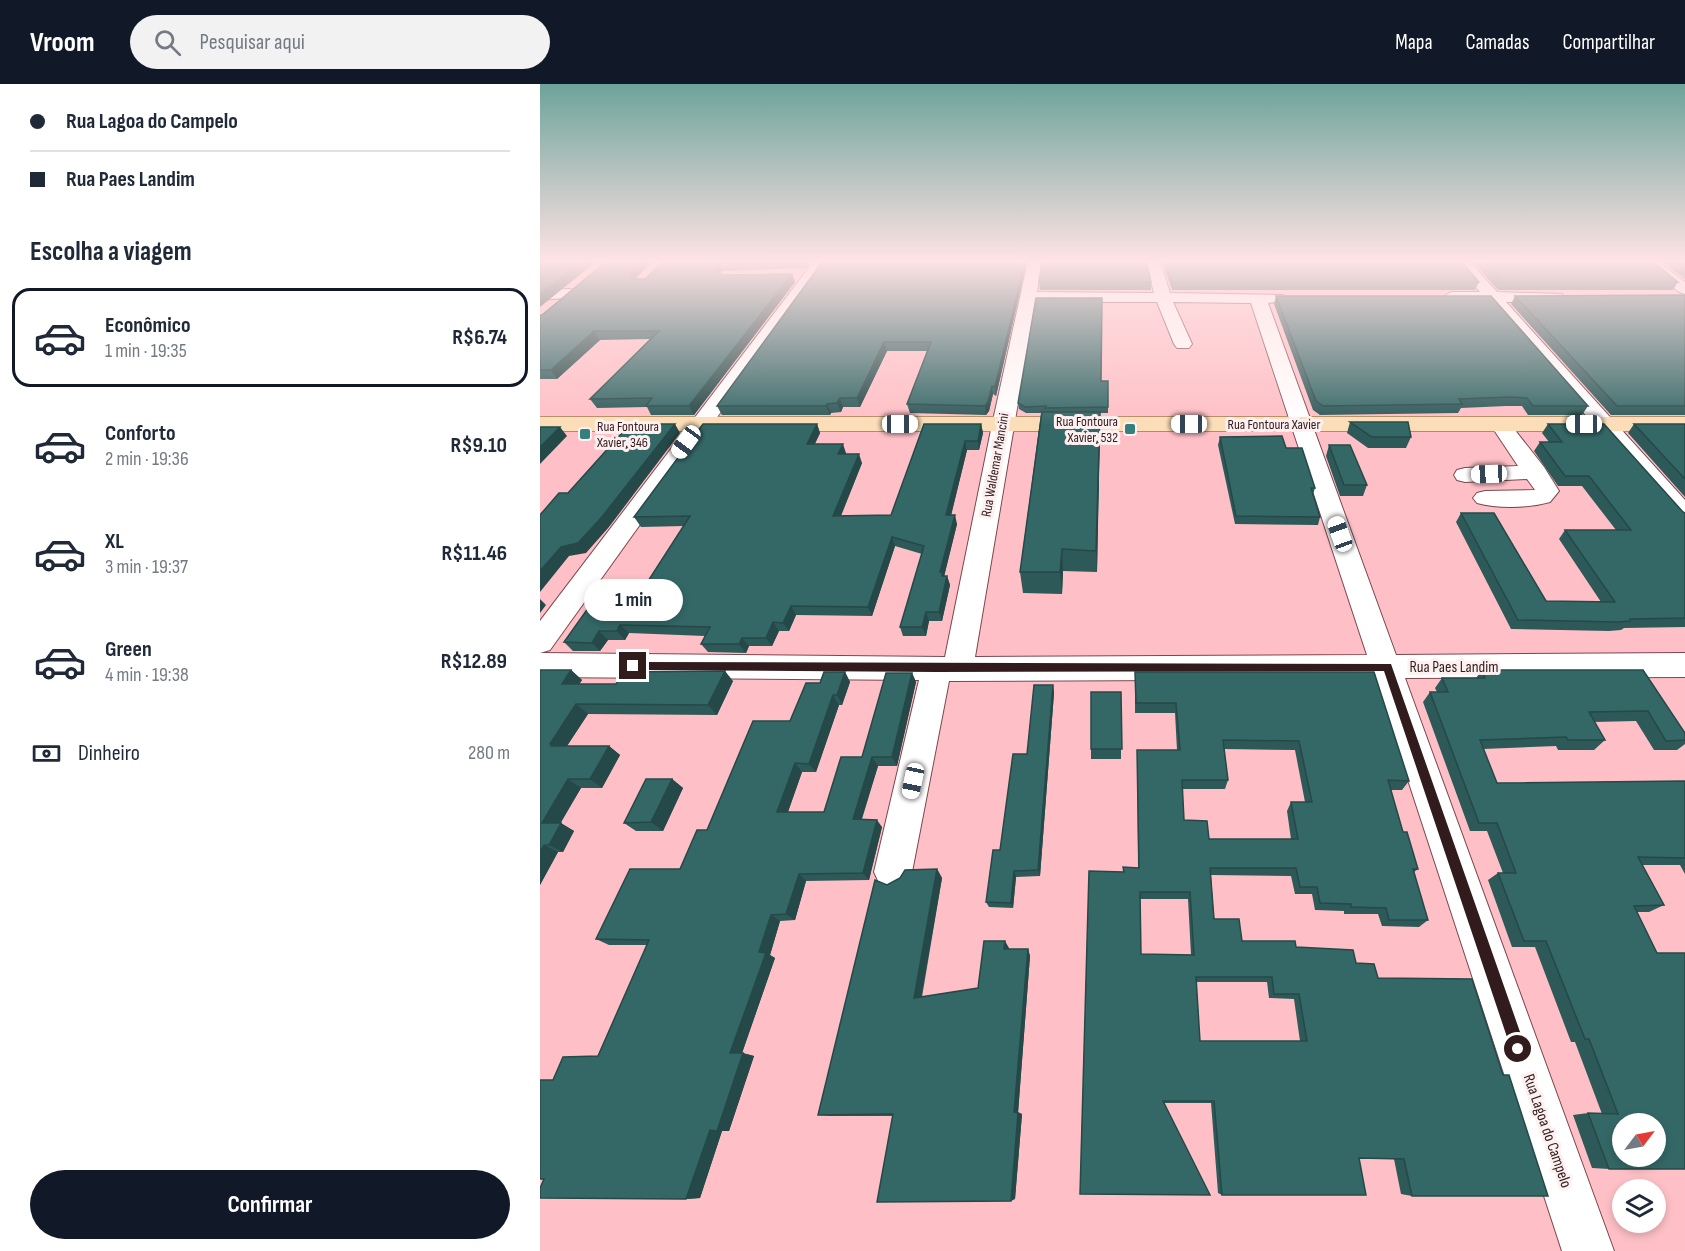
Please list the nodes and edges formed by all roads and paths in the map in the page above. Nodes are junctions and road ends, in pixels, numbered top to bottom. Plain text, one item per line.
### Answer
1 (776, 315) edge
2 (1024, 315) edge
3 (1171, 315) edge
4 (1264, 315) edge
5 (1508, 315) edge
6 (1183, 344) dead end
7 (540, 424) edge
8 (699, 424) junction
9 (1301, 424) junction
10 (1500, 424) junction
11 (1605, 424) junction
12 (1685, 424) edge
13 (1002, 425) junction
14 (1536, 472) junction
15 (1466, 475) dead end
16 (1485, 498) dead end
17 (1685, 515) edge
18 (540, 642) edge
19 (540, 665) edge
20 (1685, 665) edge
21 (1387, 667) junction
22 (947, 669) junction
23 (893, 872) dead end
24 (1588, 1251) edge

1 - 8 street
2 - 13 street, Rua Waldemar Mancini
3 - 6 street
4 - 9 street, Rua Lagoa do Campelo
5 - 11 street
7 - 8 main road, Rua Fontoura Xavier
8 - 13 main road, Rua Fontoura Xavier
8 - 18 street
9 - 10 main road, Rua Fontoura Xavier
9 - 13 main road, Rua Fontoura Xavier
9 - 21 street, Rua Lagoa do Campelo
10 - 11 main road, Rua Fontoura Xavier
10 - 14 street
11 - 12 main road, Rua Fontoura Xavier
11 - 17 street
13 - 22 street, Rua Waldemar Mancini
14 - 15 street
14 - 16 street
19 - 22 street, Rua Paes Landim
20 - 21 street, Rua Paes Landim
21 - 22 street, Rua Paes Landim
21 - 24 street, Rua Lagoa do Campelo
22 - 23 street, Rua Waldemar Mancini

